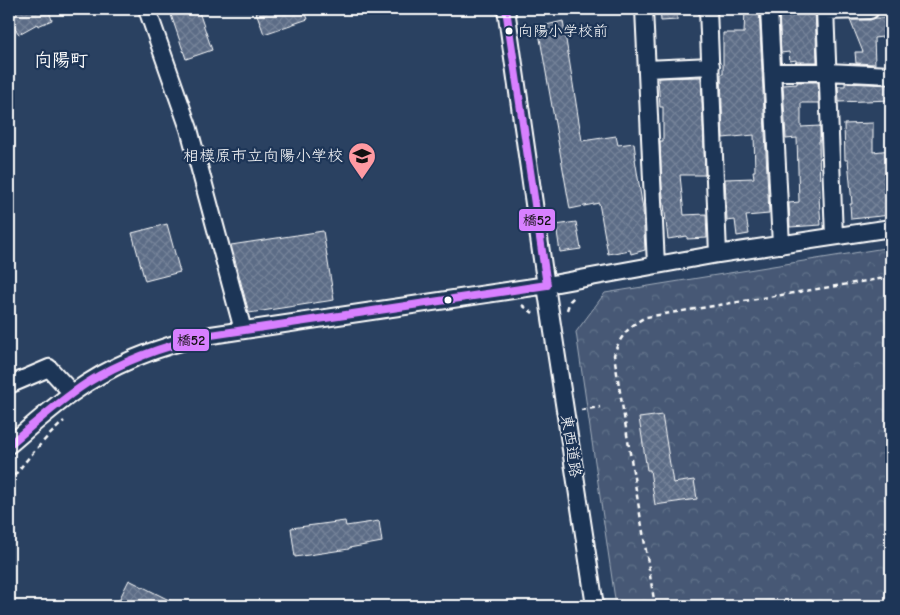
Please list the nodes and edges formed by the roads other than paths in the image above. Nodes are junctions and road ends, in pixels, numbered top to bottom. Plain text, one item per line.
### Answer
1 (147, 9) edge
2 (644, 9) edge
3 (708, 9) edge
4 (769, 9) edge
5 (513, 10) edge
6 (825, 10) edge
7 (870, 10) dead end
8 (711, 66) junction
9 (647, 68) junction
10 (772, 72) junction
11 (827, 72) junction
12 (891, 75) edge
13 (891, 228) edge
14 (834, 236) junction
15 (781, 245) junction
16 (718, 254) junction
17 (656, 265) junction
18 (547, 285) junction
19 (243, 330) junction
20 (9, 385) edge
21 (72, 393) junction
22 (9, 445) edge
23 (595, 606) edge

1 - 19 street
2 - 9 street
3 - 8 street
4 - 10 street
5 - 18 street, 東西道路
6 - 7 street
6 - 11 street
8 - 9 street
8 - 16 street
9 - 17 street
10 - 11 street
10 - 15 street
11 - 12 street
11 - 14 street
13 - 14 street
14 - 15 street
15 - 16 street
16 - 17 street
17 - 18 street
18 - 19 street
18 - 23 street, 東西道路
19 - 21 street
20 - 21 street
21 - 22 street

